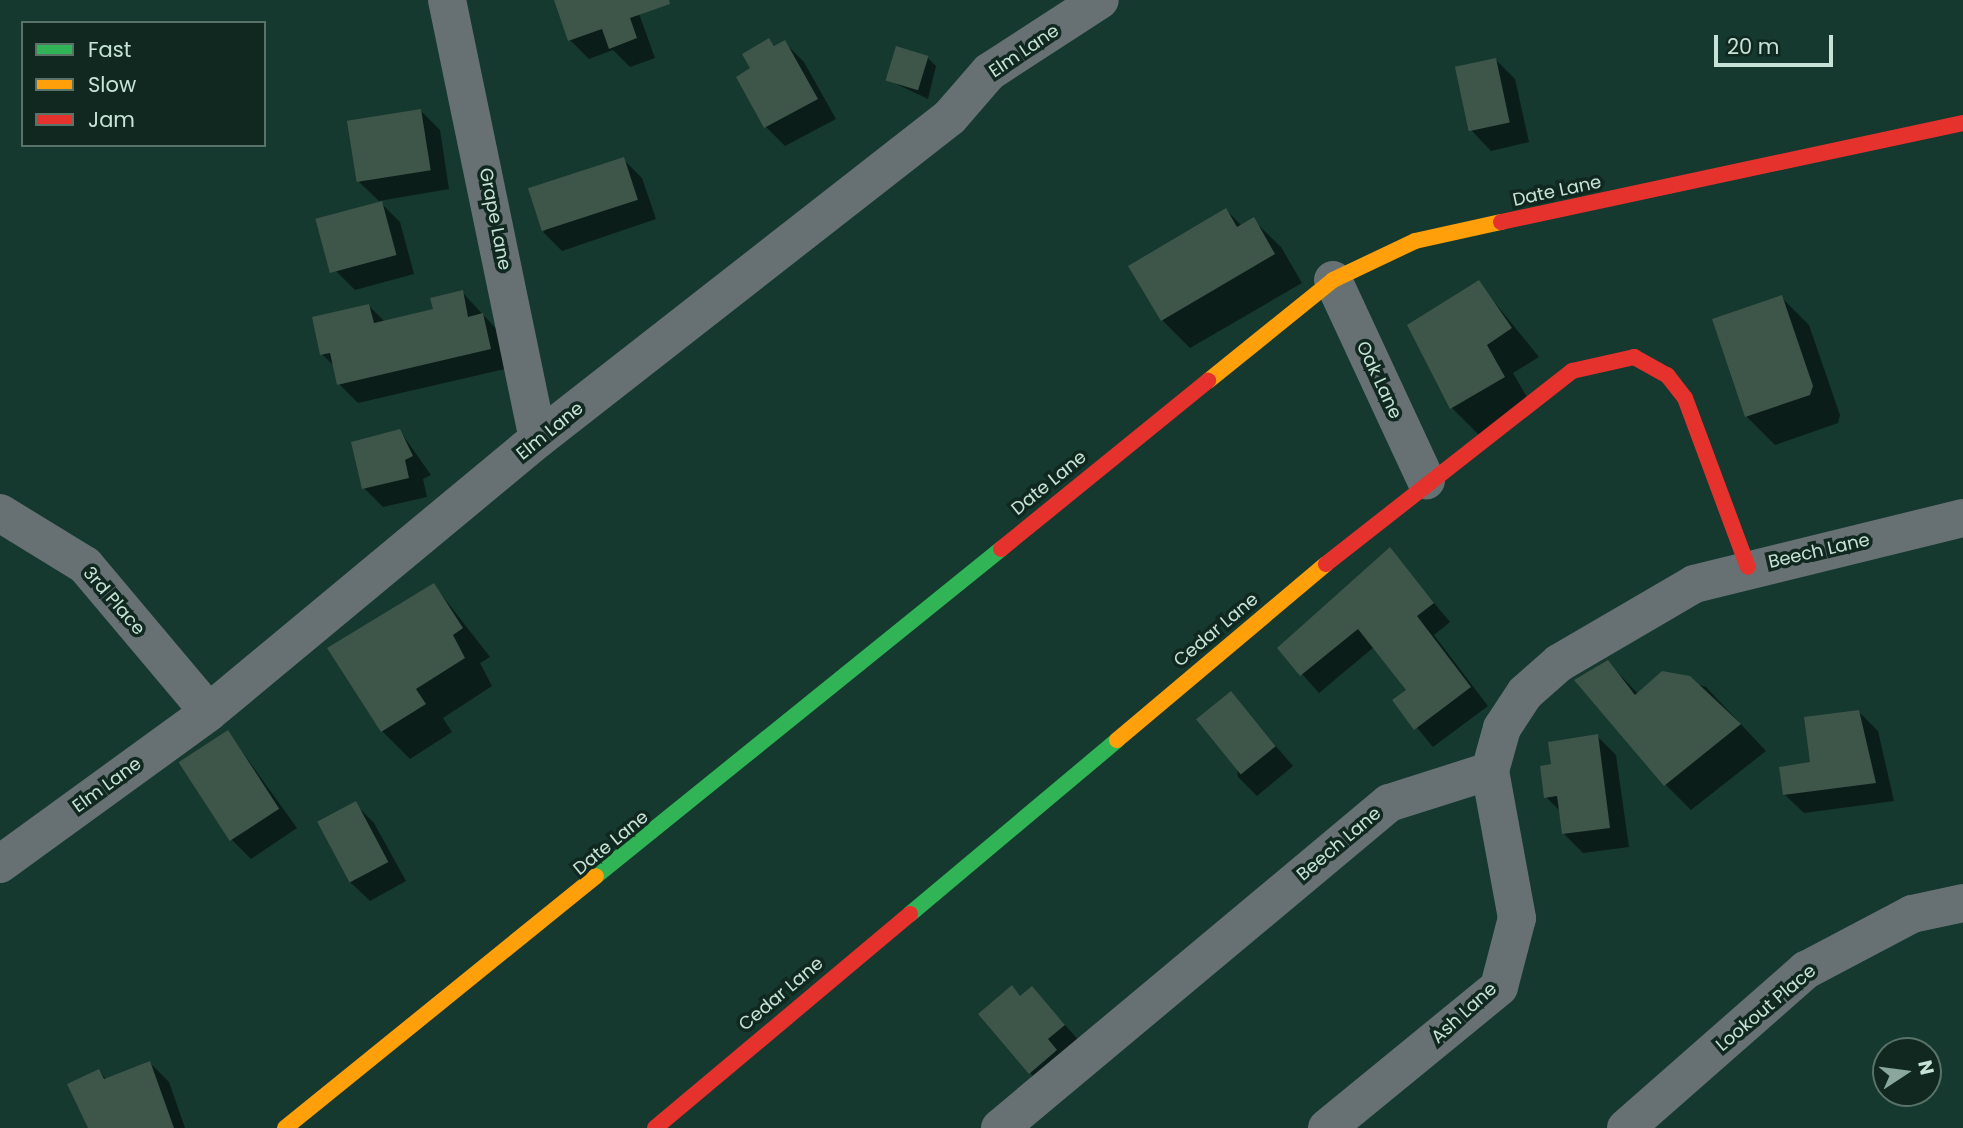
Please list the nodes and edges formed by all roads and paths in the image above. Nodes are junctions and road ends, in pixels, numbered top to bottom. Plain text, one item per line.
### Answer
1 (447, 0) edge
2 (1100, 0) edge
3 (1963, 123) edge
4 (1333, 280) junction
5 (538, 439) junction
6 (1426, 480) junction
7 (0, 513) edge
8 (1963, 518) edge
9 (1748, 567) junction
10 (209, 712) junction
11 (1490, 771) junction
12 (7, 846) edge
13 (1963, 903) edge
14 (285, 1128) edge
15 (655, 1128) edge
16 (1000, 1128) edge
17 (1327, 1128) edge
18 (1626, 1128) edge

1 - 5 street, Grape Lane
2 - 5 street, Elm Lane
3 - 4 street, Date Lane
4 - 6 street, Oak Lane
4 - 14 street, Date Lane
5 - 10 street, Elm Lane
6 - 9 street, Cedar Lane
6 - 15 street, Cedar Lane
7 - 10 street, 3rd Place
8 - 9 street, Beech Lane
9 - 11 street, Beech Lane
10 - 12 street, Elm Lane
11 - 16 street, Beech Lane
11 - 17 street, Ash Lane
13 - 18 street, Lookout Place

